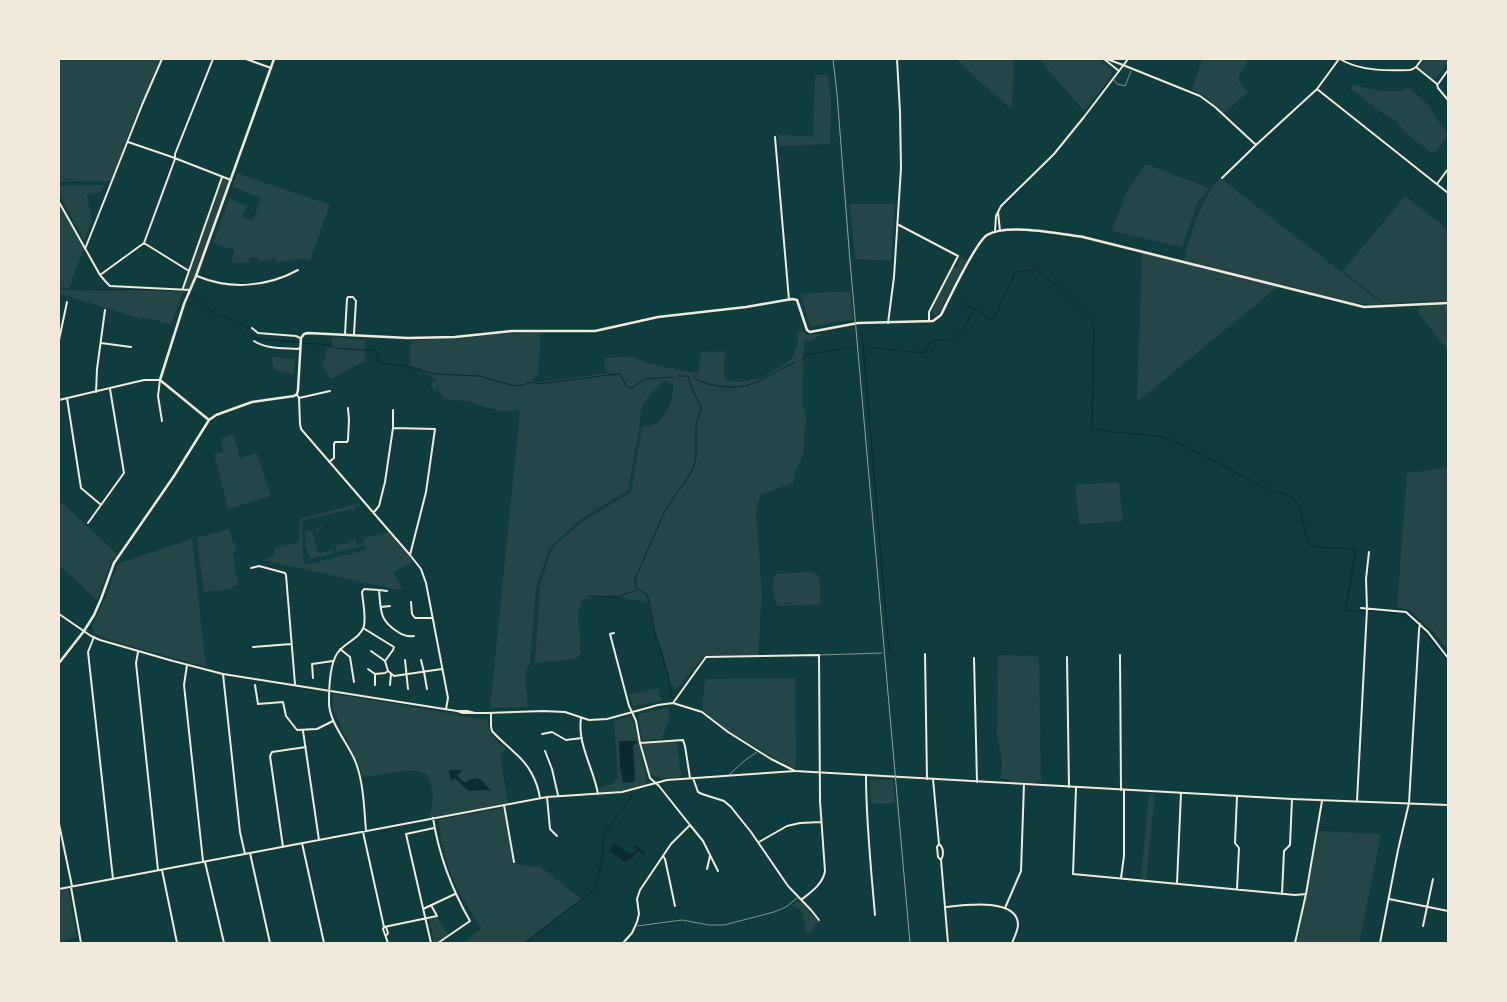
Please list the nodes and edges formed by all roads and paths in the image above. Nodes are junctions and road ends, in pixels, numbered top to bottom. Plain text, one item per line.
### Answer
1 (162, 59) edge
2 (213, 59) edge
3 (246, 59) edge
4 (274, 59) edge
5 (897, 59) edge
6 (1106, 59) edge
7 (1128, 59) edge
8 (1340, 59) edge
9 (1422, 59) edge
10 (1123, 65) junction
11 (1416, 66) junction
12 (271, 68) junction
13 (1132, 69) junction
14 (1448, 70) edge
15 (1119, 71) junction
16 (1113, 79) junction
17 (1437, 84) junction
18 (1317, 89) junction
19 (1448, 100) edge
20 (775, 138) dead end
21 (127, 142) junction
22 (1256, 145) junction
23 (176, 159) junction
24 (1448, 169) edge
25 (222, 177) junction
26 (1222, 178) dead end
27 (231, 180) junction
28 (1437, 184) junction
29 (1448, 192) edge
30 (59, 202) edge
31 (998, 212) junction
32 (897, 224) junction
33 (995, 231) junction
34 (1000, 231) junction
35 (144, 243) junction
36 (85, 249) junction
37 (298, 270) dead end
38 (190, 271) junction
39 (100, 275) junction
40 (196, 276) junction
41 (183, 289) junction
42 (190, 290) junction
43 (789, 300) junction
44 (67, 302) dead end
45 (1448, 303) edge
46 (105, 310) dead end
47 (929, 321) junction
48 (888, 323) junction
49 (252, 328) dead end
50 (346, 334) junction
51 (354, 334) junction
52 (254, 341) dead end
53 (300, 341) junction
54 (101, 343) junction
55 (131, 347) dead end
56 (300, 348) junction
57 (59, 350) edge
58 (160, 380) junction
59 (110, 389) junction
60 (330, 391) dead end
61 (96, 392) junction
62 (297, 394) junction
63 (67, 398) junction
64 (299, 398) junction
65 (59, 400) edge
66 (348, 408) dead end
67 (393, 410) dead end
68 (209, 420) junction
69 (162, 421) dead end
70 (393, 428) junction
71 (329, 462) junction
72 (100, 504) junction
73 (373, 512) junction
74 (88, 523) dead end
75 (1370, 552) dead end
76 (410, 554) junction
77 (251, 568) dead end
78 (379, 590) junction
79 (387, 591) dead end
80 (411, 602) dead end
81 (390, 606) dead end
82 (380, 607) junction
83 (1362, 608) dead end
84 (1366, 609) junction
85 (59, 614) edge
86 (432, 618) junction
87 (1420, 624) junction
88 (363, 628) junction
89 (84, 631) junction
90 (614, 633) dead end
91 (414, 636) dead end
92 (94, 637) junction
93 (292, 643) junction
94 (253, 647) dead end
95 (340, 649) junction
96 (139, 651) junction
97 (372, 651) dead end
98 (882, 653) dead end
99 (925, 654) dead end
100 (819, 655) junction
101 (1120, 655) dead end
102 (1067, 657) dead end
103 (974, 658) dead end
104 (1448, 658) edge
105 (404, 660) dead end
106 (421, 660) dead end
107 (385, 661) junction
108 (333, 662) junction
109 (59, 663) edge
110 (187, 665) junction
111 (368, 669) dead end
112 (442, 669) junction
113 (388, 671) junction
114 (424, 672) junction
115 (224, 674) junction
116 (375, 674) junction
117 (391, 674) junction
118 (406, 674) junction
119 (313, 678) dead end
120 (354, 682) dead end
121 (295, 684) junction
122 (255, 685) dead end
123 (375, 685) dead end
124 (390, 685) dead end
125 (408, 689) dead end
126 (427, 689) dead end
127 (329, 690) junction
128 (673, 703) junction
129 (446, 709) junction
130 (632, 712) junction
131 (491, 713) junction
132 (581, 718) junction
133 (333, 721) junction
134 (303, 730) junction
135 (542, 734) dead end
136 (582, 738) junction
137 (640, 743) junction
138 (306, 748) junction
139 (545, 751) dead end
140 (758, 751) junction
141 (795, 771) junction
142 (821, 772) junction
143 (866, 774) junction
144 (728, 776) junction
145 (691, 778) junction
146 (927, 778) junction
147 (933, 779) junction
148 (978, 782) junction
149 (655, 783) junction
150 (1024, 784) junction
151 (1068, 787) junction
152 (1076, 788) junction
153 (1122, 790) junction
154 (1181, 793) junction
155 (598, 794) junction
156 (558, 796) junction
157 (1237, 796) junction
158 (547, 797) junction
159 (540, 798) junction
160 (1292, 799) junction
161 (1322, 800) junction
162 (1357, 801) junction
163 (1409, 803) junction
164 (504, 805) junction
165 (1448, 805) edge
166 (433, 818) junction
167 (822, 822) junction
168 (59, 824) edge
169 (690, 825) junction
170 (434, 828) junction
171 (365, 832) junction
172 (557, 836) dead end
173 (319, 840) junction
174 (758, 842) junction
175 (302, 843) junction
176 (283, 847) junction
177 (250, 853) junction
178 (245, 854) junction
179 (663, 856) junction
180 (710, 856) junction
181 (204, 862) junction
182 (514, 862) dead end
183 (707, 869) dead end
184 (158, 870) junction
185 (162, 870) junction
186 (718, 871) dead end
187 (1121, 878) junction
188 (113, 879) junction
189 (1433, 879) dead end
190 (1177, 884) junction
191 (71, 886) junction
192 (59, 889) edge
193 (1237, 889) junction
194 (455, 894) junction
195 (1282, 894) junction
196 (1306, 894) junction
197 (798, 897) junction
198 (1389, 899) junction
199 (801, 900) junction
200 (431, 905) junction
201 (675, 906) dead end
202 (945, 907) junction
203 (1427, 907) junction
204 (1005, 908) junction
205 (422, 909) junction
206 (1448, 911) edge
207 (876, 915) dead end
208 (425, 919) junction
209 (819, 920) dead end
210 (636, 926) junction
211 (1423, 926) dead end
212 (385, 927) junction
213 (81, 943) edge
214 (178, 943) edge
215 (224, 943) edge
216 (270, 943) edge
217 (324, 943) edge
218 (388, 943) edge
219 (431, 943) edge
220 (438, 943) edge
221 (623, 943) edge
222 (948, 943) edge
223 (1012, 943) edge
224 (1295, 943) edge
225 (1380, 943) edge

1 - 21 street
2 - 23 street
3 - 12 street
4 - 12 main road
5 - 32 street
6 - 10 street
6 - 15 street
7 - 10 street
8 - 11 street
8 - 18 street
9 - 11 street
10 - 13 street
10 - 15 street
11 - 17 street
12 - 27 main road
13 - 16 lane
13 - 22 street
14 - 17 street
15 - 16 street
16 - 31 street
17 - 19 street
18 - 22 street
18 - 28 street
20 - 43 street
21 - 23 street
21 - 36 street
22 - 26 street
23 - 25 street
23 - 35 street
24 - 28 street
25 - 27 street
25 - 38 street
27 - 40 main road
28 - 29 street
30 - 36 street
31 - 33 street
31 - 34 street
32 - 47 street
32 - 48 street
33 - 34 main road
33 - 47 main road
34 - 45 main road
35 - 38 street
35 - 39 street
36 - 39 street
37 - 40 street
38 - 41 street
39 - 41 street
40 - 42 main road
41 - 42 street
42 - 58 main road
43 - 48 main road
43 - 51 main road
44 - 57 street
46 - 54 street
47 - 48 main road
49 - 53 street
50 - 51 main road
50 - 51 street
50 - 53 main road
52 - 56 street
53 - 56 main road
54 - 55 street
54 - 61 street
56 - 62 main road
58 - 59 street
58 - 68 main road
58 - 69 street
59 - 61 street
59 - 72 street
60 - 64 street
61 - 63 street
62 - 64 street
62 - 68 main road
63 - 65 street
63 - 72 street
64 - 71 street
66 - 71 street
67 - 70 street
68 - 89 main road
70 - 73 street
70 - 76 street
71 - 73 street
72 - 74 street
73 - 76 street
75 - 84 street
76 - 86 street
77 - 93 street
78 - 79 street
78 - 82 street
78 - 88 street
80 - 86 street
81 - 82 street
82 - 91 street
83 - 84 street
84 - 87 street
84 - 162 street
85 - 89 street
86 - 112 street
87 - 104 street
87 - 163 street
88 - 95 street
88 - 107 street
89 - 92 street
89 - 109 main road
90 - 130 street
92 - 96 street
92 - 188 street
93 - 94 street
93 - 121 street
95 - 108 street
95 - 120 street
96 - 110 street
96 - 184 street
97 - 107 street
98 - 100 lane
99 - 146 street
100 - 128 street
100 - 142 street
101 - 153 street
102 - 151 street
103 - 148 street
105 - 118 street
106 - 114 street
107 - 113 street
108 - 119 street
108 - 127 street
110 - 115 street
110 - 181 street
111 - 116 street
112 - 114 street
112 - 129 street
113 - 116 street
113 - 117 street
114 - 118 street
114 - 126 street
115 - 121 street
115 - 178 street
116 - 123 street
117 - 118 street
117 - 124 street
118 - 125 street
121 - 127 street
122 - 134 street
127 - 129 street
127 - 133 street
128 - 130 street
128 - 140 street
129 - 131 street
130 - 132 street
130 - 137 street
131 - 132 street
131 - 159 street
132 - 136 street
133 - 134 street
133 - 171 street
134 - 138 street
135 - 136 street
136 - 155 street
137 - 145 street
137 - 149 street
138 - 173 street
138 - 176 street
139 - 156 street
140 - 141 street
140 - 144 lane
141 - 142 street
141 - 144 street
142 - 143 street
142 - 167 street
143 - 146 street
143 - 207 street
144 - 145 street
145 - 149 street
145 - 174 street
146 - 147 street
147 - 148 street
147 - 202 street
148 - 150 street
149 - 155 street
149 - 169 street
150 - 151 street
150 - 204 street
151 - 152 street
152 - 153 street
152 - 187 street
153 - 154 street
153 - 187 street
154 - 157 street
154 - 190 street
155 - 156 street
156 - 158 street
157 - 160 street
157 - 193 street
158 - 159 street
158 - 172 street
159 - 164 street
160 - 161 street
160 - 195 street
161 - 162 street
161 - 196 street
162 - 163 street
163 - 165 street
163 - 198 street
164 - 166 street
164 - 182 street
166 - 170 street
166 - 171 street
167 - 174 street
167 - 199 street
168 - 191 street
169 - 179 street
169 - 180 street
170 - 194 street
170 - 205 street
171 - 173 street
171 - 212 street
173 - 175 street
174 - 197 street
175 - 176 street
175 - 217 street
176 - 177 street
177 - 178 street
177 - 216 street
178 - 181 street
179 - 201 street
179 - 210 street
180 - 183 street
180 - 186 street
181 - 185 street
181 - 215 street
184 - 185 street
184 - 188 street
185 - 214 street
187 - 190 street
188 - 191 street
189 - 203 street
190 - 193 street
191 - 192 street
191 - 213 street
193 - 195 street
194 - 200 street
194 - 220 street
195 - 196 street
196 - 224 street
197 - 199 street
197 - 210 lane
198 - 203 street
198 - 225 street
199 - 209 street
200 - 205 street
200 - 208 street
202 - 204 street
202 - 222 street
203 - 206 street
203 - 211 street
204 - 223 street
205 - 208 street
208 - 212 street
208 - 219 street
210 - 221 street
212 - 218 street

